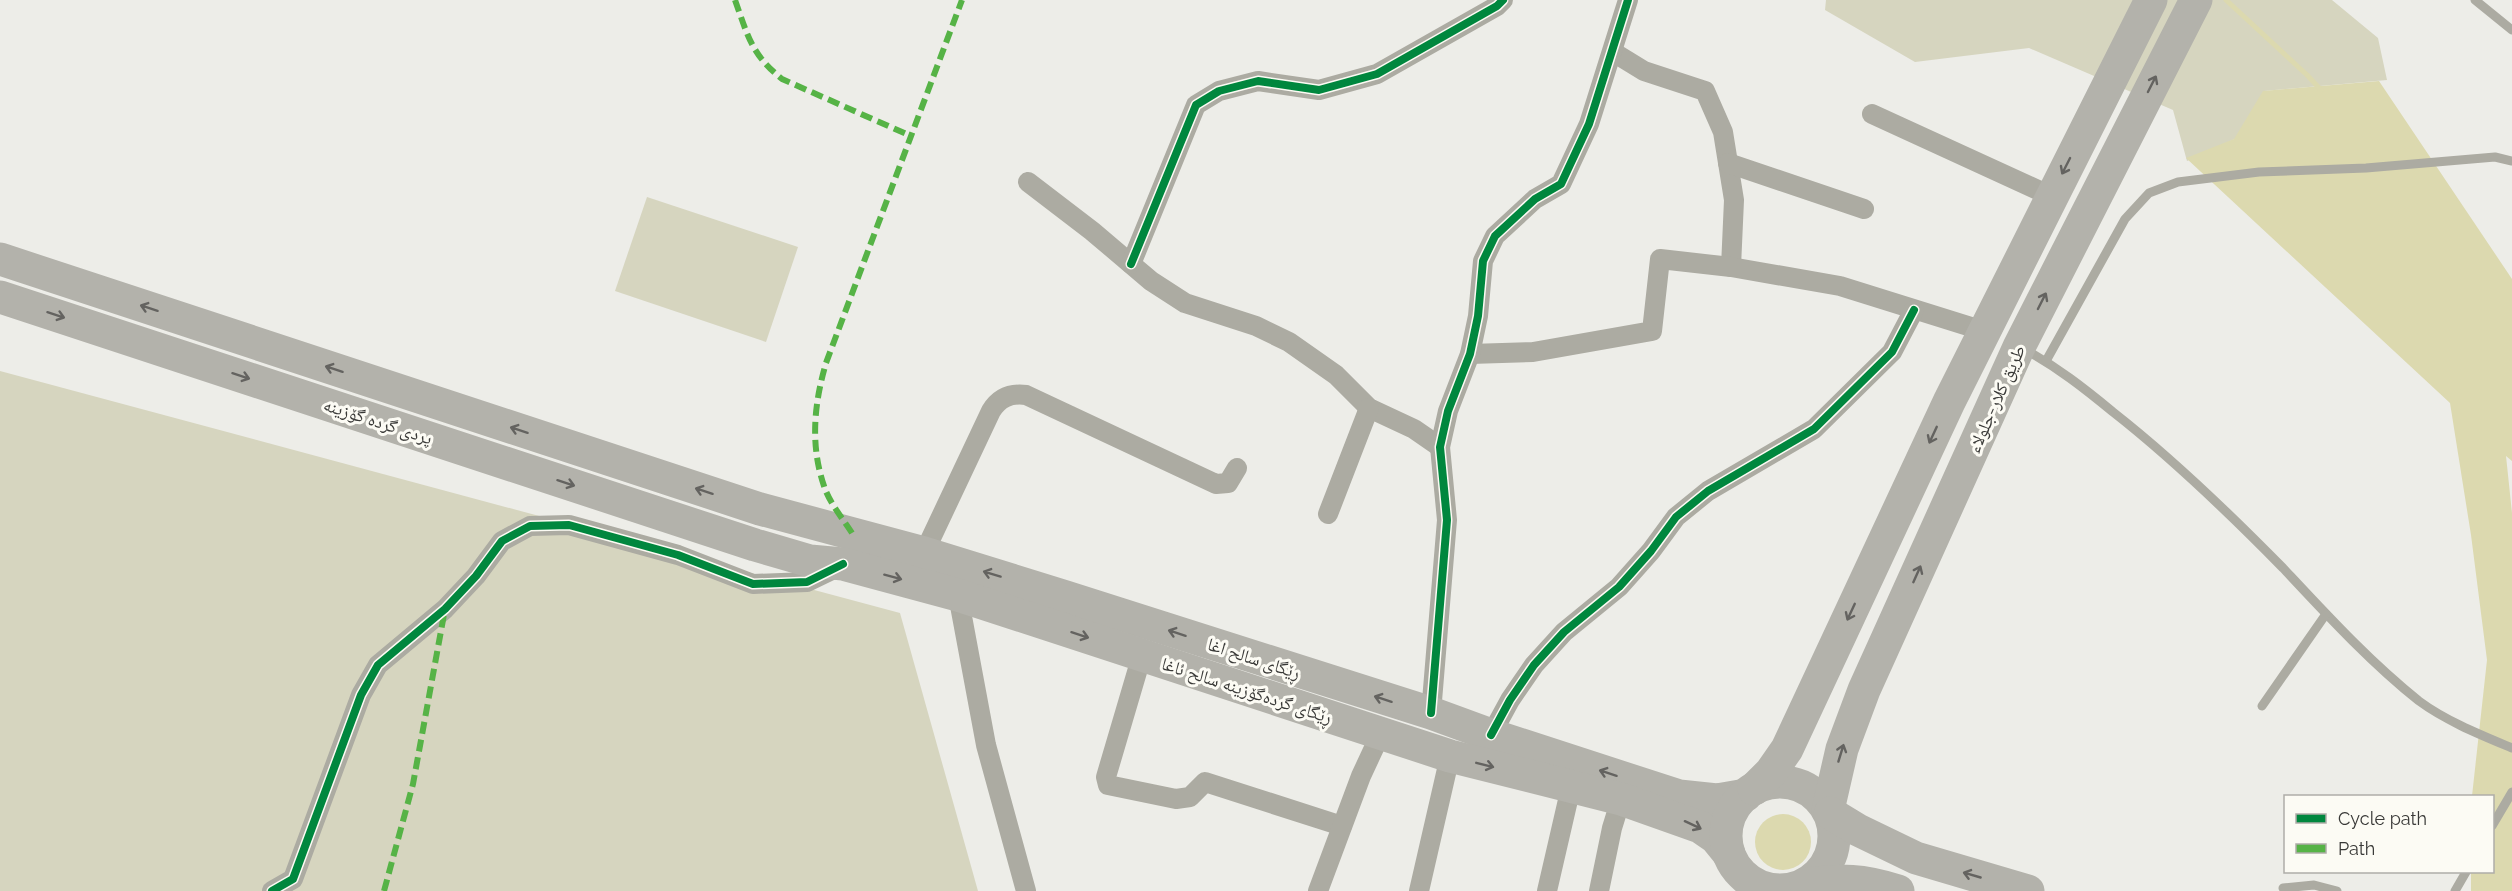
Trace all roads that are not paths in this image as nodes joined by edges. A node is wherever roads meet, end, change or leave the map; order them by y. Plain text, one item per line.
1 (1503, 0) edge
2 (1629, 0) edge
3 (2151, 0) edge
4 (2196, 0) edge
5 (2475, 0) edge
6 (2512, 30) edge
7 (1613, 52) junction
8 (1872, 114) dead end
9 (2512, 161) edge
10 (1728, 163) junction
11 (1028, 182) dead end
12 (2051, 196) junction
13 (1864, 209) dead end
14 (0, 259) edge
15 (1131, 264) junction
16 (1731, 267) junction
17 (0, 297) edge
18 (1914, 310) junction
19 (1984, 331) junction
20 (1470, 354) junction
21 (2033, 354) junction
22 (1949, 402) junction
23 (1369, 408) junction
24 (1990, 413) junction
25 (1440, 447) junction
26 (1237, 468) dead end
27 (1328, 514) dead end
28 (852, 533) junction
29 (755, 545) joint
30 (924, 553) junction
31 (843, 564) junction
32 (958, 595) junction
33 (2326, 614) junction
34 (1142, 655) junction
35 (2262, 706) dead end
36 (1431, 713) junction
37 (1381, 734) junction
38 (1491, 735) junction
39 (2512, 748) edge
40 (1450, 756) junction
41 (1571, 787) junction
42 (1750, 792) junction
43 (2512, 792) edge
44 (1622, 800) junction
45 (1829, 812) junction
46 (2494, 824) edge
47 (1342, 826) junction
48 (1734, 872) edge
49 (2465, 873) edge
50 (1805, 886) edge
51 (2283, 888) dead end
52 (272, 891) edge
53 (1026, 891) edge
54 (1318, 891) edge
55 (1419, 891) edge
56 (1547, 891) edge
57 (1599, 891) edge
58 (1898, 891) edge
59 (2028, 891) edge
60 (2337, 891) edge
61 (2455, 891) edge

1 - 15 street
2 - 7 street
3 -> 12 highway
21 -> 4 highway, طريق كلار-جلولاء
5 - 6 lane
7 - 10 street
7 - 20 street
8 - 12 street
9 - 21 lane
10 - 13 street
10 - 16 street
11 - 15 street
12 - 19 highway
28 -> 14 highway, ڕێگای سالح اغا
15 - 23 street
16 - 18 street
16 - 20 street
17 -> 29 highway, پردی گردە گۆزینە
18 - 19 street
18 - 38 street
19 - 22 highway
20 - 25 street
21 - 24 highway, طريق كلار-جلولاء
21 - 33 lane
22 - 24 highway
22 -> 42 highway
23 - 25 street
23 - 27 street
45 -> 24 highway, طريق كلار-جلولاء
25 - 36 street
26 - 30 street
28 - 30 highway, ڕێگای سالح اغا
28 - 31 highway
29 - 31 highway, ڕێگای گردەگۆزینە سالح ئاغا
36 -> 30 highway, ڕێگای سالح اغا
31 -> 32 highway, ڕێگای گردەگۆزینە سالح ئاغا
31 - 52 street
32 -> 34 highway, ڕێگای گردەگۆزینە سالح ئاغا
32 - 53 street
33 - 35 lane
33 - 39 lane
34 - 37 highway, ڕێگای گردەگۆزینە سالح ئاغا
34 - 47 street
36 - 38 highway, ڕێگای سالح اغا
37 - 40 highway, ڕێگای گردەگۆزینە سالح ئاغا
37 - 47 street
42 -> 38 highway, ڕێگای سالح اغا
40 -> 41 highway, ڕێگای گردەگۆزینە سالح ئاغا
40 - 55 street
41 - 44 highway, ڕێگای گردەگۆزینە سالح ئاغا
41 - 56 street
42 - 45 highway
42 - 48 highway
43 - 46 lane
44 -> 48 highway, ڕێگای گردەگۆزینە سالح ئاغا
44 - 57 street
45 - 50 highway
59 -> 45 highway
47 - 54 street
48 - 50 highway
49 - 61 lane
50 - 58 highway
51 - 60 lane

